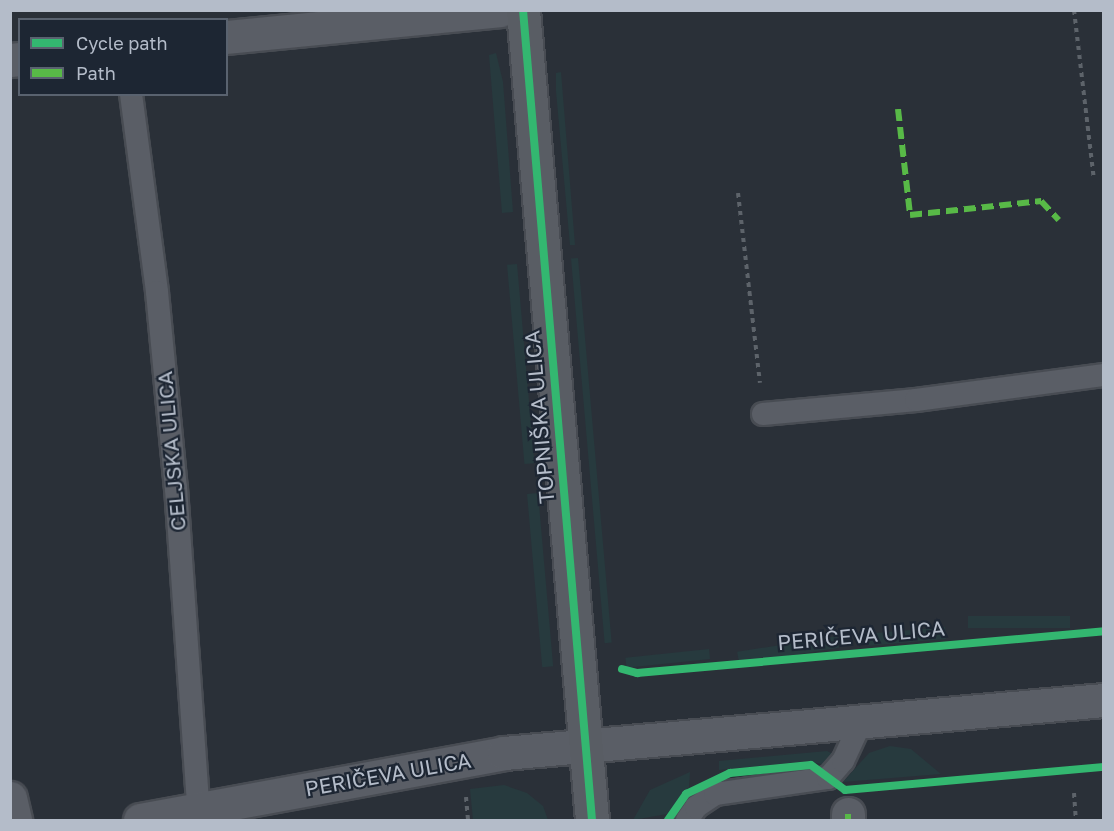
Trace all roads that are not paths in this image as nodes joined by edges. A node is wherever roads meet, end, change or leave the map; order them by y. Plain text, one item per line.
1 (500, 10) edge
2 (523, 10) edge
3 (228, 37) edge
4 (131, 96) edge
5 (1104, 375) edge
6 (763, 414) road end
7 (1104, 700) edge
8 (861, 722) junction
9 (585, 744) junction
10 (10, 798) edge
11 (198, 815) edge
12 (15, 820) edge
13 (140, 820) edge
14 (592, 820) edge
15 (687, 820) edge

1 - 3 street
2 - 9 main road, TOPNIŠKA ULICA
4 - 11 lane, CELJSKA ULICA
5 - 6 lane
7 - 8 street, PERIČEVA ULICA
8 - 9 street, PERIČEVA ULICA
8 - 15 lane
9 - 11 street, PERIČEVA ULICA
9 - 14 main road, TOPNIŠKA ULICA
10 - 12 street
11 - 13 street, PERIČEVA ULICA

